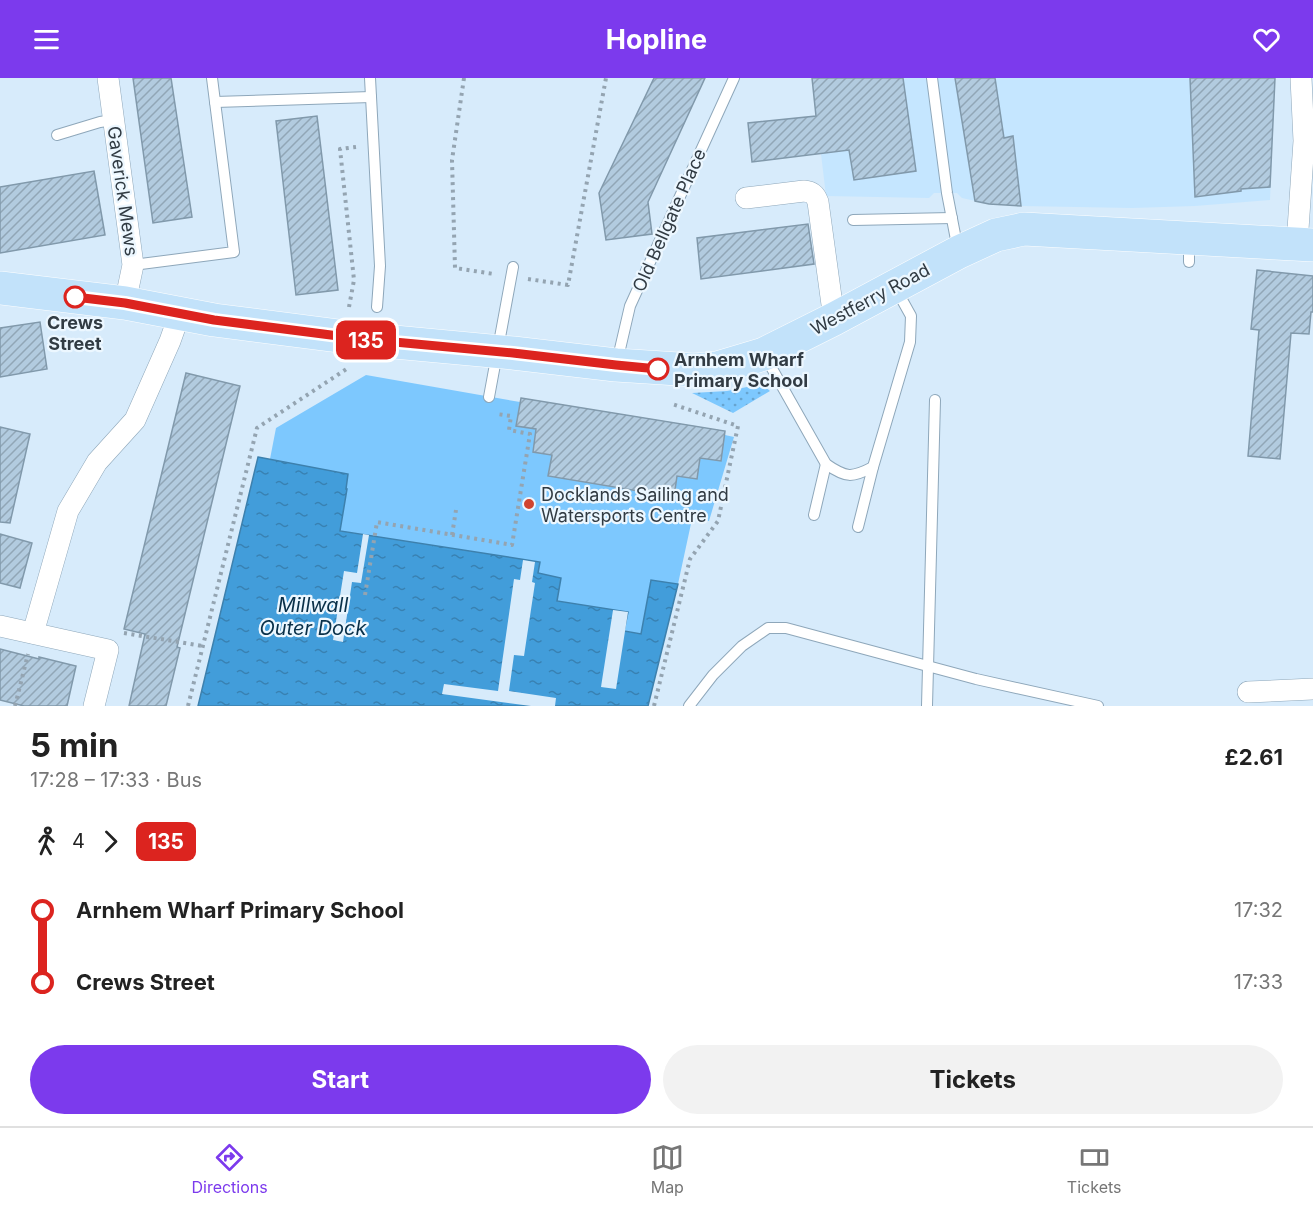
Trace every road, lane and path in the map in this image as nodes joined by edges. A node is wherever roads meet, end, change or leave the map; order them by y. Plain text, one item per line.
1 (108, 78) edge
2 (212, 78) edge
3 (370, 78) edge
4 (464, 78) edge
5 (606, 78) edge
6 (734, 78) edge
7 (932, 78) edge
8 (1301, 78) edge
9 (371, 97) junction
10 (215, 102) junction
11 (113, 120) junction
12 (57, 135) dead end
13 (1308, 141) edge
14 (375, 145) junction
15 (746, 198) dead end
16 (952, 218) junction
17 (853, 220) dead end
18 (1305, 244) edge
19 (959, 252) junction
20 (133, 266) junction
21 (513, 267) dead end
22 (500, 275) dead end
23 (525, 279) dead end
24 (895, 286) junction
25 (0, 288) edge
26 (125, 303) junction
27 (377, 307) dead end
28 (180, 313) junction
29 (834, 319) junction
30 (352, 338) junction
31 (498, 352) junction
32 (764, 354) junction
33 (616, 365) junction
34 (489, 397) dead end
35 (935, 400) dead end
36 (672, 404) dead end
37 (490, 412) dead end
38 (826, 464) junction
39 (873, 467) junction
40 (456, 510) dead end
41 (814, 516) dead end
42 (858, 527) dead end
43 (452, 535) junction
44 (365, 595) dead end
45 (0, 626) edge
46 (33, 633) junction
47 (203, 646) junction
48 (108, 650) junction
49 (928, 666) junction
50 (1313, 689) edge
51 (1248, 692) dead end
52 (15, 706) edge
53 (94, 706) edge
54 (188, 706) edge
55 (654, 706) edge
56 (690, 706) edge
57 (927, 706) edge
58 (1098, 706) edge

1 - 11 street, Gaverick Mews
2 - 10 lane
3 - 9 lane
4 - 22 path
5 - 23 path
6 - 33 lane, Old Bellgate Place
7 - 16 lane
8 - 13 street
9 - 10 lane
9 - 14 lane
10 - 20 lane
11 - 12 lane
11 - 20 street, Gaverick Mews
13 - 18 street
14 - 27 lane
14 - 30 path
15 - 29 street
16 - 17 lane
16 - 19 lane
18 - 19 main road, Westferry Road
19 - 24 main road, Westferry Road
20 - 26 street, Gaverick Mews
21 - 31 lane
24 - 29 main road, Westferry Road
24 - 39 lane
25 - 26 main road, Westferry Road
26 - 28 main road, Westferry Road
28 - 30 main road, Westferry Road
28 - 46 street
29 - 32 main road, Westferry Road
30 - 31 main road, Westferry Road
30 - 47 path
31 - 33 main road, Westferry Road
31 - 34 lane
32 - 33 main road, Westferry Road
32 - 38 lane
35 - 49 lane
36 - 55 path
37 - 43 path
38 - 39 lane
38 - 41 lane
39 - 42 lane
40 - 43 path
43 - 44 path
45 - 46 street
46 - 48 street
46 - 52 path
47 - 48 path
47 - 54 path
48 - 53 street
49 - 56 lane
49 - 57 lane
49 - 58 lane
50 - 51 street

